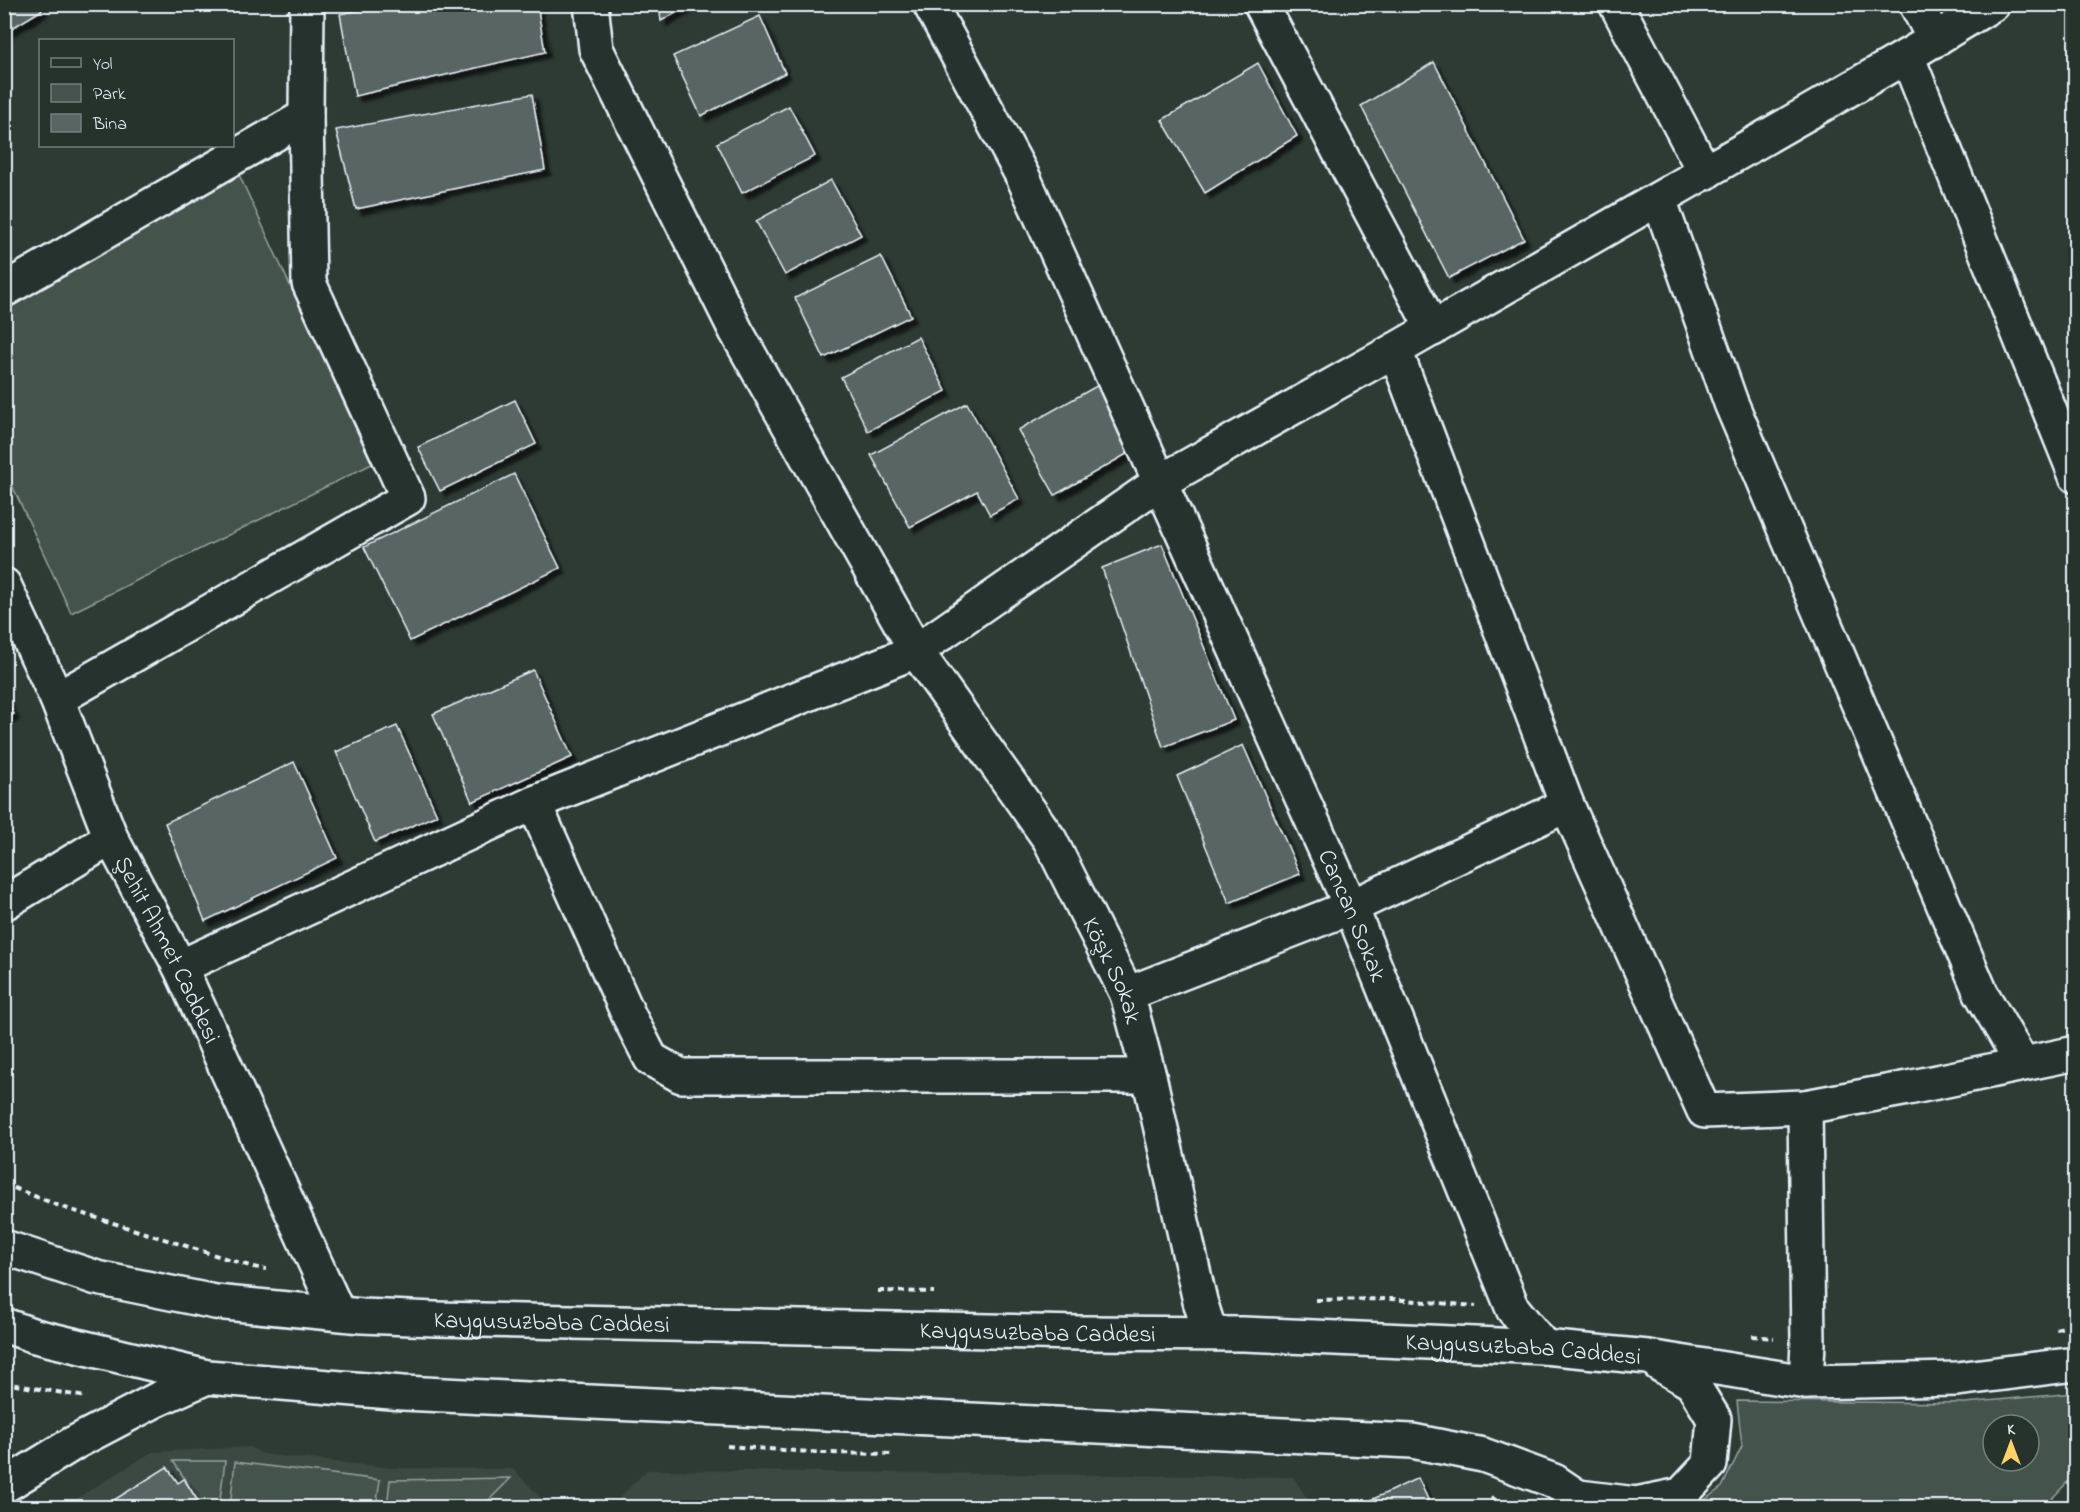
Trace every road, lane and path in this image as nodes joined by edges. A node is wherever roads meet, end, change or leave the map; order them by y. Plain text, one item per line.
1 (307, 4) edge
2 (591, 4) edge
3 (930, 4) edge
4 (1262, 4) edge
5 (1616, 4) edge
6 (1916, 4) edge
7 (1993, 4) edge
8 (1935, 40) junction
9 (1907, 57) junction
10 (306, 116) junction
11 (1705, 173) junction
12 (1659, 199) junction
13 (4, 290) edge
14 (1433, 329) junction
15 (1395, 350) junction
16 (2072, 460) edge
17 (1160, 482) junction
18 (4, 585) edge
19 (916, 651) junction
20 (57, 699) junction
21 (534, 803) junction
22 (1567, 805) junction
23 (111, 838) junction
24 (4, 903) edge
25 (1351, 907) junction
26 (180, 968) junction
27 (1127, 994) junction
28 (2076, 1053) edge
29 (2022, 1063) junction
30 (1149, 1076) junction
31 (1805, 1107) junction
32 (4, 1247) edge
33 (338, 1313) junction
34 (4, 1325) edge
35 (1210, 1333) junction
36 (1544, 1347) junction
37 (1648, 1357) junction
38 (2076, 1364) edge
39 (207, 1377) junction
40 (1806, 1382) junction
41 (4, 1486) edge
42 (2076, 1493) edge
43 (1587, 1502) edge
44 (2062, 1508) edge

1 - 10 street
2 - 19 street, Köşk Sokak
3 - 17 street, Cancan Sokak
4 - 14 street
5 - 11 street
6 - 8 street
7 - 8 street
8 - 9 street
9 - 11 street
9 - 16 street
10 - 13 street
10 - 20 street
11 - 12 street
12 - 14 street
12 - 29 street
14 - 15 street
15 - 17 street
15 - 22 street
17 - 19 street
17 - 25 street, Cancan Sokak
18 - 20 street, Şehit Ahmet Caddesi
19 - 21 street
19 - 27 street, Köşk Sokak
20 - 23 street, Şehit Ahmet Caddesi
21 - 26 street
21 - 30 street
22 - 25 street
22 - 31 street
23 - 24 street
23 - 26 street, Şehit Ahmet Caddesi
25 - 27 street
25 - 36 street, Cancan Sokak
26 - 33 street, Şehit Ahmet Caddesi
27 - 30 street, Köşk Sokak
28 - 29 street
29 - 31 street
30 - 35 street, Köşk Sokak
31 - 40 street
32 - 33 street, Kaygusuzbaba Caddesi
33 - 35 street, Kaygusuzbaba Caddesi
34 - 39 street
35 - 36 street, Kaygusuzbaba Caddesi
36 - 37 street, Kaygusuzbaba Caddesi
37 - 40 street, Kaygusuzbaba Caddesi
37 - 43 street
38 - 40 street, Kaygusuzbaba Caddesi
39 - 41 street
39 - 43 street
42 - 44 path

